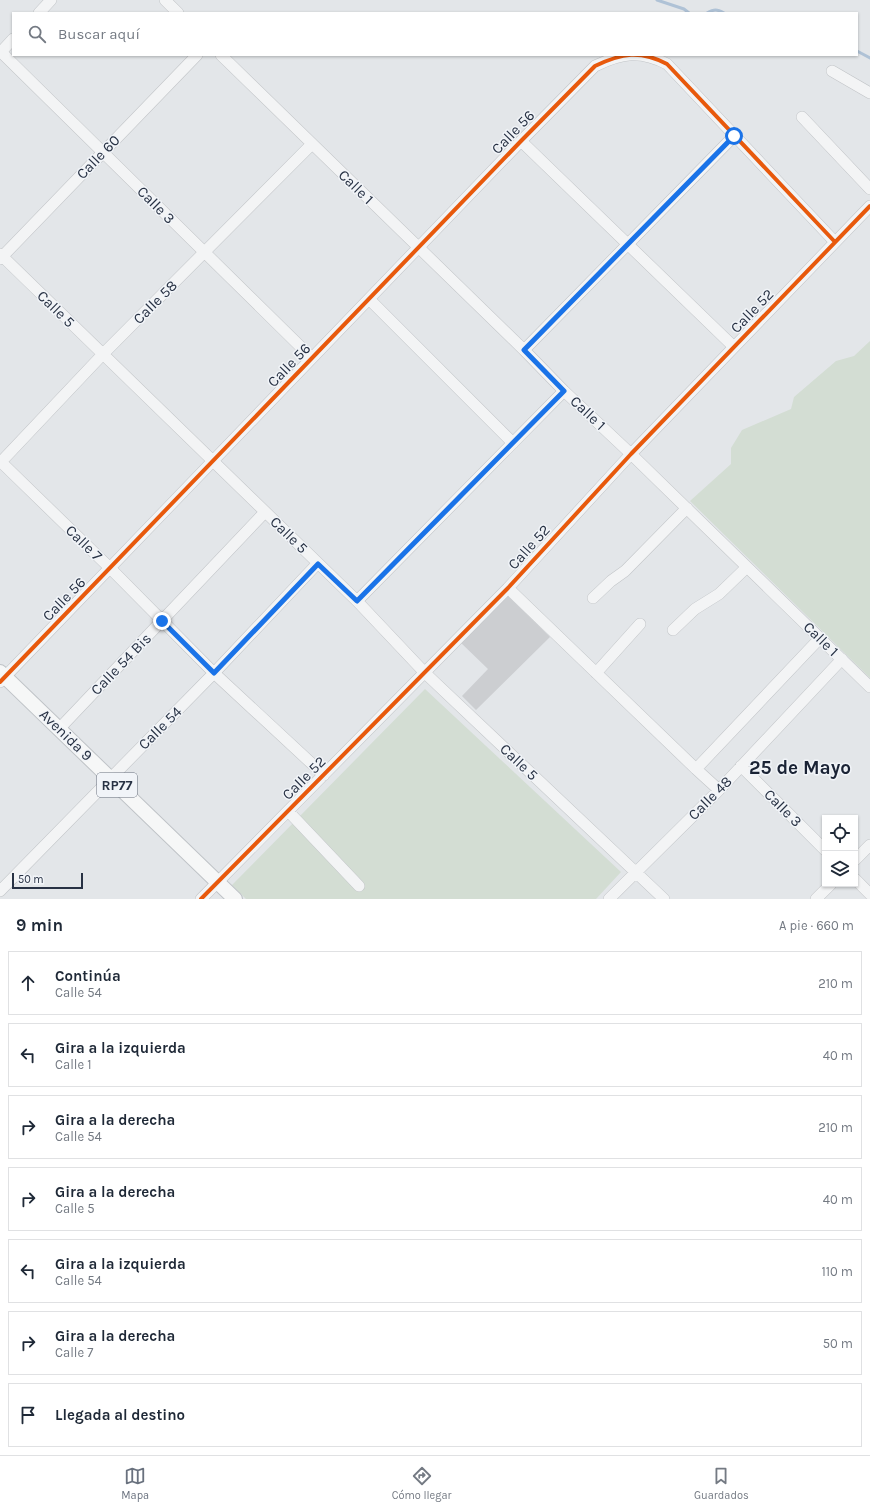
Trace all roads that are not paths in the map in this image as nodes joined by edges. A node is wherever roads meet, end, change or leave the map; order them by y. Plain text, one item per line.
1 (51, 0) edge
2 (165, 0) edge
3 (40, 12) edge
4 (177, 12) edge
5 (12, 40) edge
6 (0, 52) edge
7 (196, 56) edge
8 (222, 56) edge
9 (621, 56) edge
10 (646, 56) edge
11 (832, 71) dead end
12 (870, 93) edge
13 (802, 117) dead end
14 (734, 136) junction
15 (521, 141) junction
16 (312, 144) junction
17 (103, 152) junction
18 (870, 189) edge
19 (870, 206) edge
20 (835, 242) junction
21 (628, 244) junction
22 (419, 247) junction
23 (205, 252) junction
24 (1, 256) edge
25 (369, 299) junction
26 (734, 346) junction
27 (524, 350) junction
28 (103, 354) junction
29 (312, 358) junction
30 (564, 391) junction
31 (513, 443) junction
32 (631, 454) junction
33 (213, 461) junction
34 (0, 462) edge
35 (687, 508) junction
36 (265, 512) junction
37 (318, 564) junction
38 (747, 567) junction
39 (110, 568) junction
40 (508, 588) junction
41 (593, 598) dead end
42 (357, 601) junction
43 (162, 621) junction
44 (640, 624) dead end
45 (673, 630) dead end
46 (820, 638) junction
47 (842, 659) junction
48 (214, 673) junction
49 (425, 673) junction
50 (596, 673) junction
51 (1, 678) edge
52 (870, 687) edge
53 (58, 729) junction
54 (741, 766) junction
55 (696, 769) junction
56 (324, 775) junction
57 (107, 782) junction
58 (719, 790) junction
59 (288, 811) junction
60 (870, 845) edge
61 (822, 847) edge
62 (858, 857) edge
63 (636, 872) junction
64 (858, 882) edge
65 (359, 886) dead end
66 (828, 887) edge
67 (0, 891) edge
68 (212, 892) edge
69 (870, 894) edge
70 (234, 899) edge
71 (610, 899) edge
72 (664, 899) edge
73 (816, 899) edge

1 - 3 street
2 - 4 street
5 - 6 street
6 - 17 street, Calle 3
7 - 17 street, Calle 60
8 - 16 street, Calle 1
9 - 15 street, Calle 56
10 - 14 street, Calle 56
11 - 12 street
13 - 18 street
14 - 20 street
14 - 21 street
15 - 21 street
15 - 22 street, Calle 56
16 - 22 street, Calle 1
16 - 23 street, Calle 58
17 - 23 street, Calle 3
17 - 24 street, Calle 60
19 - 20 street, Calle 52
20 - 26 street, Calle 52
21 - 26 street
21 - 27 street
22 - 25 street, Calle 56
22 - 27 street, Calle 1
23 - 28 street, Calle 58
23 - 29 street, Calle 3
24 - 28 street, Calle 5
25 - 29 street, Calle 56
25 - 31 street
26 - 32 street, Calle 52
27 - 30 street, Calle 1
28 - 33 street, Calle 5
28 - 34 street, Calle 58
29 - 33 street, Calle 56
30 - 31 street
30 - 32 street, Calle 1
31 - 42 street
32 - 35 street, Calle 1
32 - 40 street, Calle 52
33 - 36 street, Calle 5
33 - 39 street, Calle 56
34 - 39 street, Calle 7
35 - 38 street, Calle 1
35 - 41 street
36 - 37 street, Calle 5
36 - 43 street, Calle 54 Bis
37 - 42 street, Calle 5
37 - 48 street, Calle 54
38 - 45 street
38 - 46 street, Calle 1
39 - 43 street, Calle 7
39 - 51 street, Calle 56
40 - 49 street, Calle 52
40 - 50 street
42 - 49 street, Calle 5
43 - 48 street, Calle 7
43 - 53 street, Calle 54 Bis
44 - 50 street
46 - 47 street, Calle 1
46 - 55 street
47 - 52 street, Calle 1
47 - 54 street, Calle 48
48 - 56 street, Calle 7
48 - 57 street, Calle 54
49 - 56 street, Calle 52
49 - 63 street, Calle 5
50 - 55 street
51 - 53 main road, Avenida 9 / RP77
51 - 57 main road, Avenida 9 / RP77
53 - 57 main road, Avenida 9 / RP77
54 - 58 street, Calle 48
54 - 61 street, Calle 3
55 - 58 street
56 - 59 street, Calle 52
57 - 67 street, Calle 54
57 - 68 main road, Avenida 9 / RP77
58 - 63 street, Calle 48
59 - 65 street
59 - 68 street, Calle 52
60 - 62 street
63 - 71 street, Calle 48
63 - 72 street, Calle 5
64 - 69 street
66 - 73 street
68 - 70 main road, Avenida 9 / RP77

